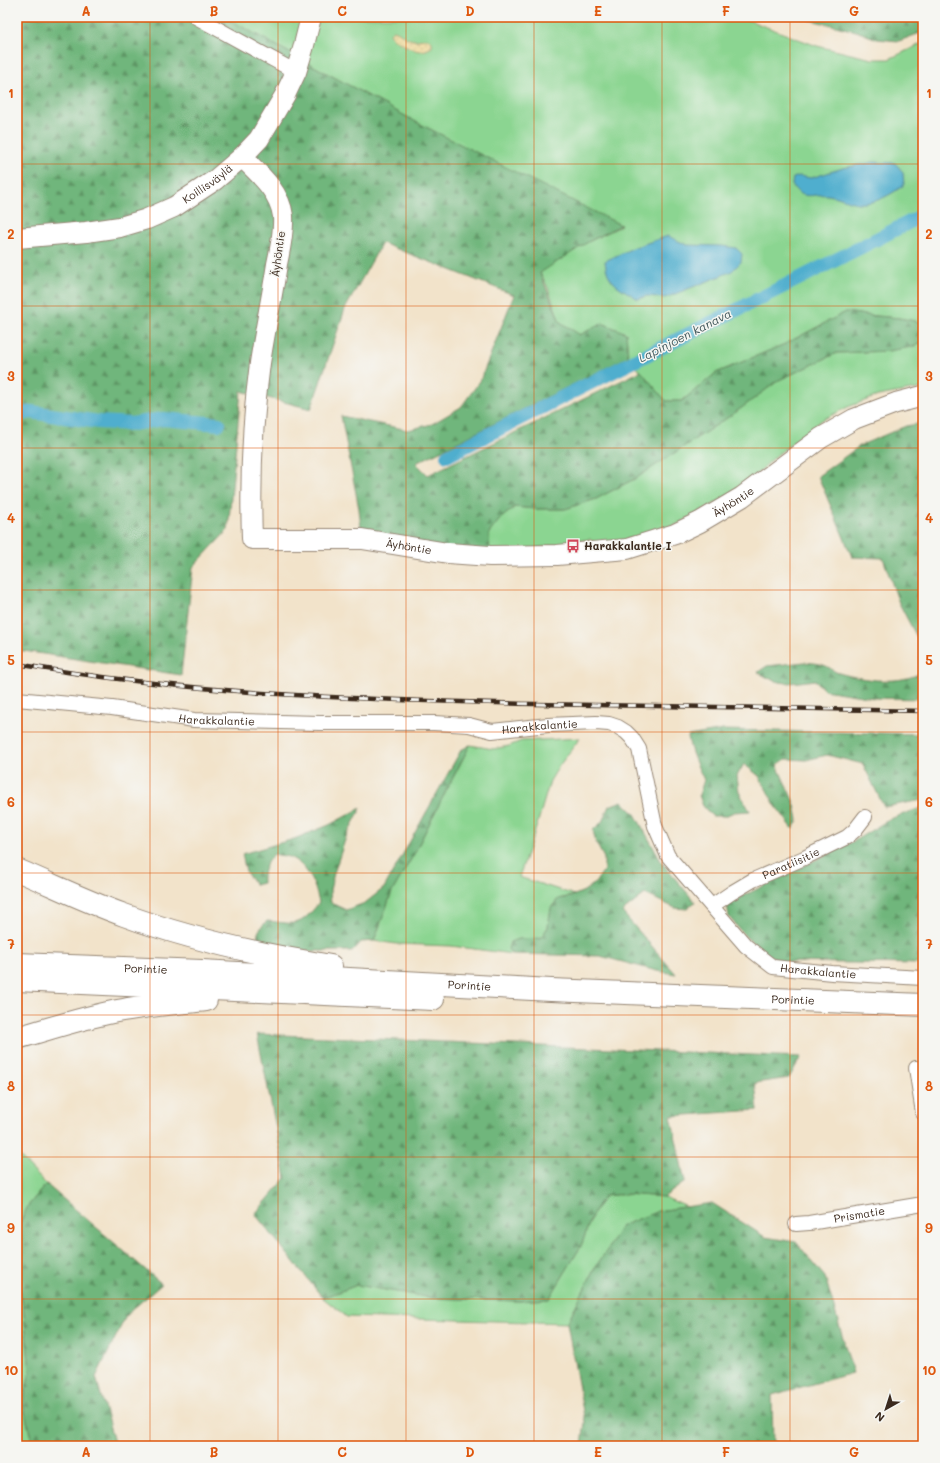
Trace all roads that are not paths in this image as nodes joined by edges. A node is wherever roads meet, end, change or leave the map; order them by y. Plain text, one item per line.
1 (196, 17) edge
2 (311, 17) edge
3 (296, 72) junction
4 (242, 157) junction
5 (17, 238) edge
6 (923, 396) edge
7 (17, 699) edge
8 (865, 817) dead end
9 (17, 870) edge
10 (712, 906) junction
11 (17, 964) edge
12 (923, 978) edge
13 (17, 980) edge
14 (480, 986) junction
15 (347, 996) junction
16 (923, 1006) edge
17 (923, 1020) edge
18 (17, 1038) edge
19 (916, 1068) dead end
20 (923, 1113) edge
21 (923, 1204) edge
22 (796, 1224) dead end

1 - 3 street
2 - 3 main road, Koillisväylä
3 - 4 main road, Koillisväylä
4 - 5 main road, Koillisväylä
4 - 6 main road, Äyhöntie
7 - 10 street, Harakkalantie
8 - 10 street, Paratiisitie
9 - 14 highway
10 - 12 street, Harakkalantie
11 - 14 highway, Porintie
13 - 15 highway, Porintie
14 - 16 highway, Porintie
15 - 17 highway, Porintie
15 - 18 highway
19 - 20 street
21 - 22 street, Prismatie

